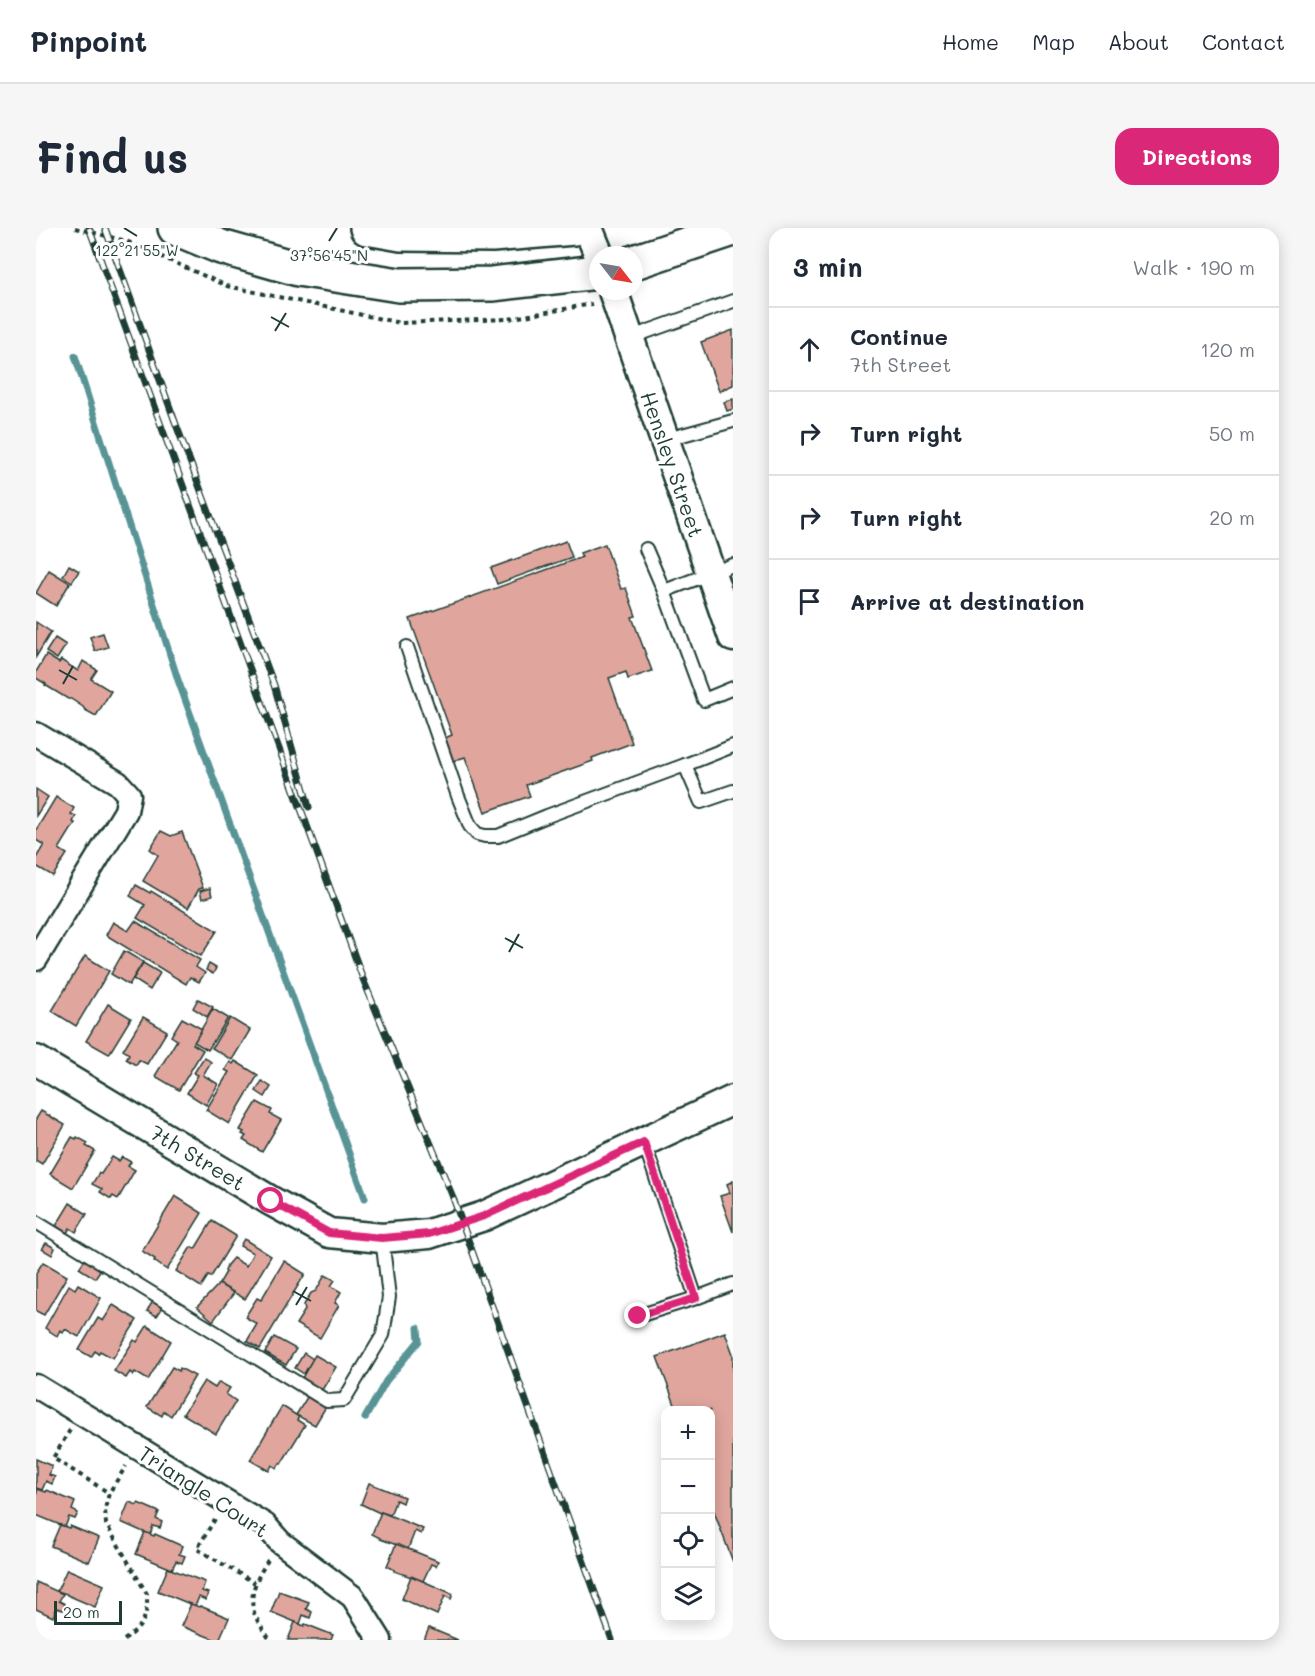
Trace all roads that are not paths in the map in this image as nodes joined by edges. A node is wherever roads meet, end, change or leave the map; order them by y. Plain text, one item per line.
1 (175, 228) edge
2 (367, 228) edge
3 (574, 228) edge
4 (588, 228) edge
5 (733, 229) edge
6 (595, 246) edge
7 (643, 260) edge
8 (589, 273) edge
9 (616, 300) edge
10 (733, 301) edge
11 (629, 338) junction
12 (733, 421) edge
13 (664, 440) junction
14 (646, 549) dead end
15 (722, 569) edge
16 (664, 591) junction
17 (733, 637) edge
18 (407, 647) dead end
19 (733, 688) edge
20 (36, 734) edge
21 (733, 746) edge
22 (686, 765) junction
23 (733, 791) edge
24 (36, 959) edge
25 (36, 1060) edge
26 (733, 1100) edge
27 (644, 1142) junction
28 (36, 1222) edge
29 (382, 1238) junction
30 (733, 1284) edge
31 (696, 1298) junction
32 (638, 1316) dead end
33 (36, 1386) edge
34 (380, 1640) edge

1 - 8 highway
2 - 3 highway
4 - 6 street
5 - 7 highway
9 - 11 street, Hensley Street
10 - 11 lane
11 - 13 street, Hensley Street
12 - 13 lane
13 - 15 street, Hensley Street
14 - 16 lane
15 - 16 lane
15 - 17 street, Hensley Street
16 - 19 lane
18 - 22 lane
20 - 24 street
21 - 22 lane
22 - 23 lane
25 - 29 street, 7th Street
26 - 27 street, 7th Street
27 - 29 street, 7th Street
27 - 31 lane
28 - 29 lane
30 - 31 lane
31 - 32 lane
33 - 34 street, Triangle Court

